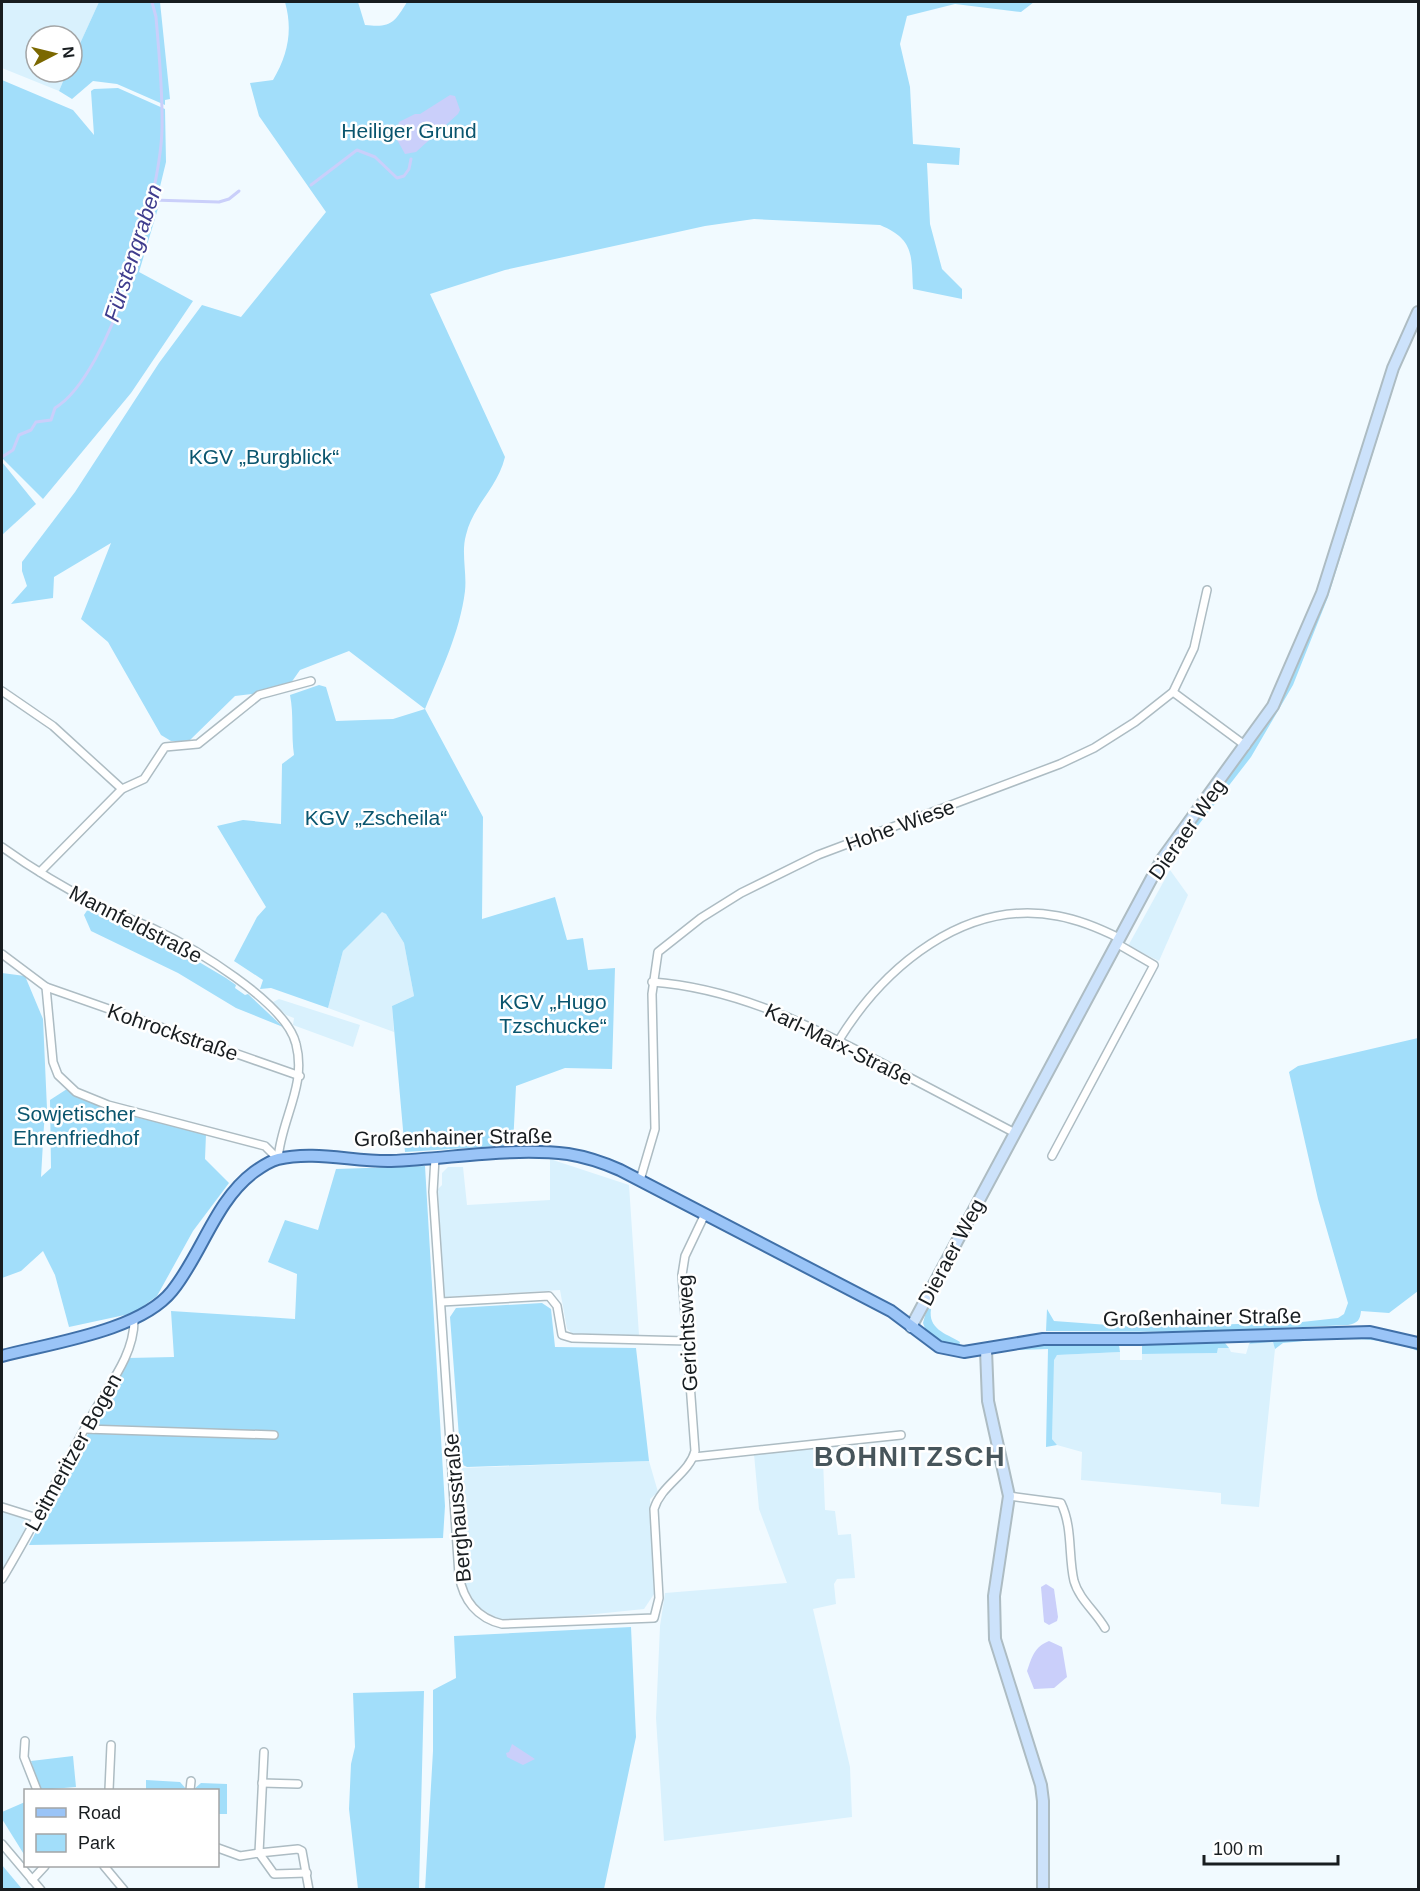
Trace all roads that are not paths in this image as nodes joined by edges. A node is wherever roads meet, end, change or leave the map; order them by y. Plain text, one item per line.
1 (1419, 312) edge
2 (1207, 590) dead end
3 (311, 681) dead end
4 (2, 691) edge
5 (1173, 692) junction
6 (1247, 746) junction
7 (122, 789) junction
8 (2, 847) edge
9 (40, 872) junction
10 (1117, 940) junction
11 (2, 954) edge
12 (652, 982) junction
13 (46, 987) junction
14 (839, 1041) junction
15 (300, 1076) junction
16 (1015, 1133) junction
17 (1052, 1156) dead end
18 (435, 1158) junction
19 (278, 1159) junction
20 (640, 1180) junction
21 (705, 1214) junction
22 (441, 1302) junction
23 (134, 1321) junction
24 (911, 1327) junction
25 (687, 1341) junction
26 (1419, 1344) edge
27 (986, 1350) junction
28 (2, 1356) edge
29 (85, 1428) junction
30 (274, 1435) dead end
31 (901, 1435) dead end
32 (694, 1456) junction
33 (1010, 1496) junction
34 (2, 1508) edge
35 (37, 1518) junction
36 (2, 1579) edge
37 (1105, 1628) dead end
38 (25, 1742) dead end
39 (111, 1745) dead end
40 (264, 1752) dead end
41 (191, 1781) dead end
42 (262, 1783) junction
43 (298, 1784) dead end
44 (36, 1789) edge
45 (109, 1789) edge
46 (190, 1789) edge
47 (2, 1844) edge
48 (219, 1848) edge
49 (259, 1853) junction
50 (44, 1867) edge
51 (105, 1867) edge
52 (307, 1873) junction
53 (32, 1880) junction
54 (41, 1890) edge
55 (124, 1890) edge
56 (309, 1890) edge
57 (1043, 1890) edge

1 - 6 main road, Dieraer Weg
2 - 5 street, Hohe Wiese
3 - 7 street
4 - 7 street
5 - 6 street
5 - 12 street, Hohe Wiese
6 - 10 main road, Dieraer Weg
7 - 9 street
8 - 9 street, Mannfeldstraße
9 - 15 street, Mannfeldstraße
10 - 14 street
10 - 16 main road, Dieraer Weg
10 - 17 street
11 - 13 street, Kohrockstraße
12 - 14 street, Karl-Marx-Straße
12 - 20 street, Hohe Wiese
13 - 15 street, Kohrockstraße
13 - 19 street
14 - 16 street, Karl-Marx-Straße
15 - 19 street, Mannfeldstraße
16 - 24 main road, Dieraer Weg
18 - 19 main road, Großenhainer Straße
18 - 20 main road, Großenhainer Straße
18 - 22 street, Berghausstraße
19 - 23 main road, Großenhainer Straße
20 - 21 main road, Großenhainer Straße
21 - 24 main road, Großenhainer Straße
21 - 25 street, Gerichtsweg
22 - 25 street
22 - 32 street, Berghausstraße
23 - 28 main road, Großenhainer Straße
23 - 29 street, Leitmeritzer Bogen
24 - 27 main road, Großenhainer Straße
25 - 32 street, Gerichtsweg
26 - 27 main road, Großenhainer Straße
27 - 33 main road
29 - 30 street
29 - 35 street, Leitmeritzer Bogen
31 - 32 street
33 - 37 street
33 - 57 main road
34 - 35 street
35 - 36 street, Leitmeritzer Bogen
38 - 44 street
39 - 45 street
40 - 42 street
41 - 46 street
42 - 43 street
42 - 49 street
47 - 53 street
48 - 49 street
49 - 52 street
49 - 52 street
50 - 53 street
51 - 55 street
52 - 56 street
53 - 54 street

